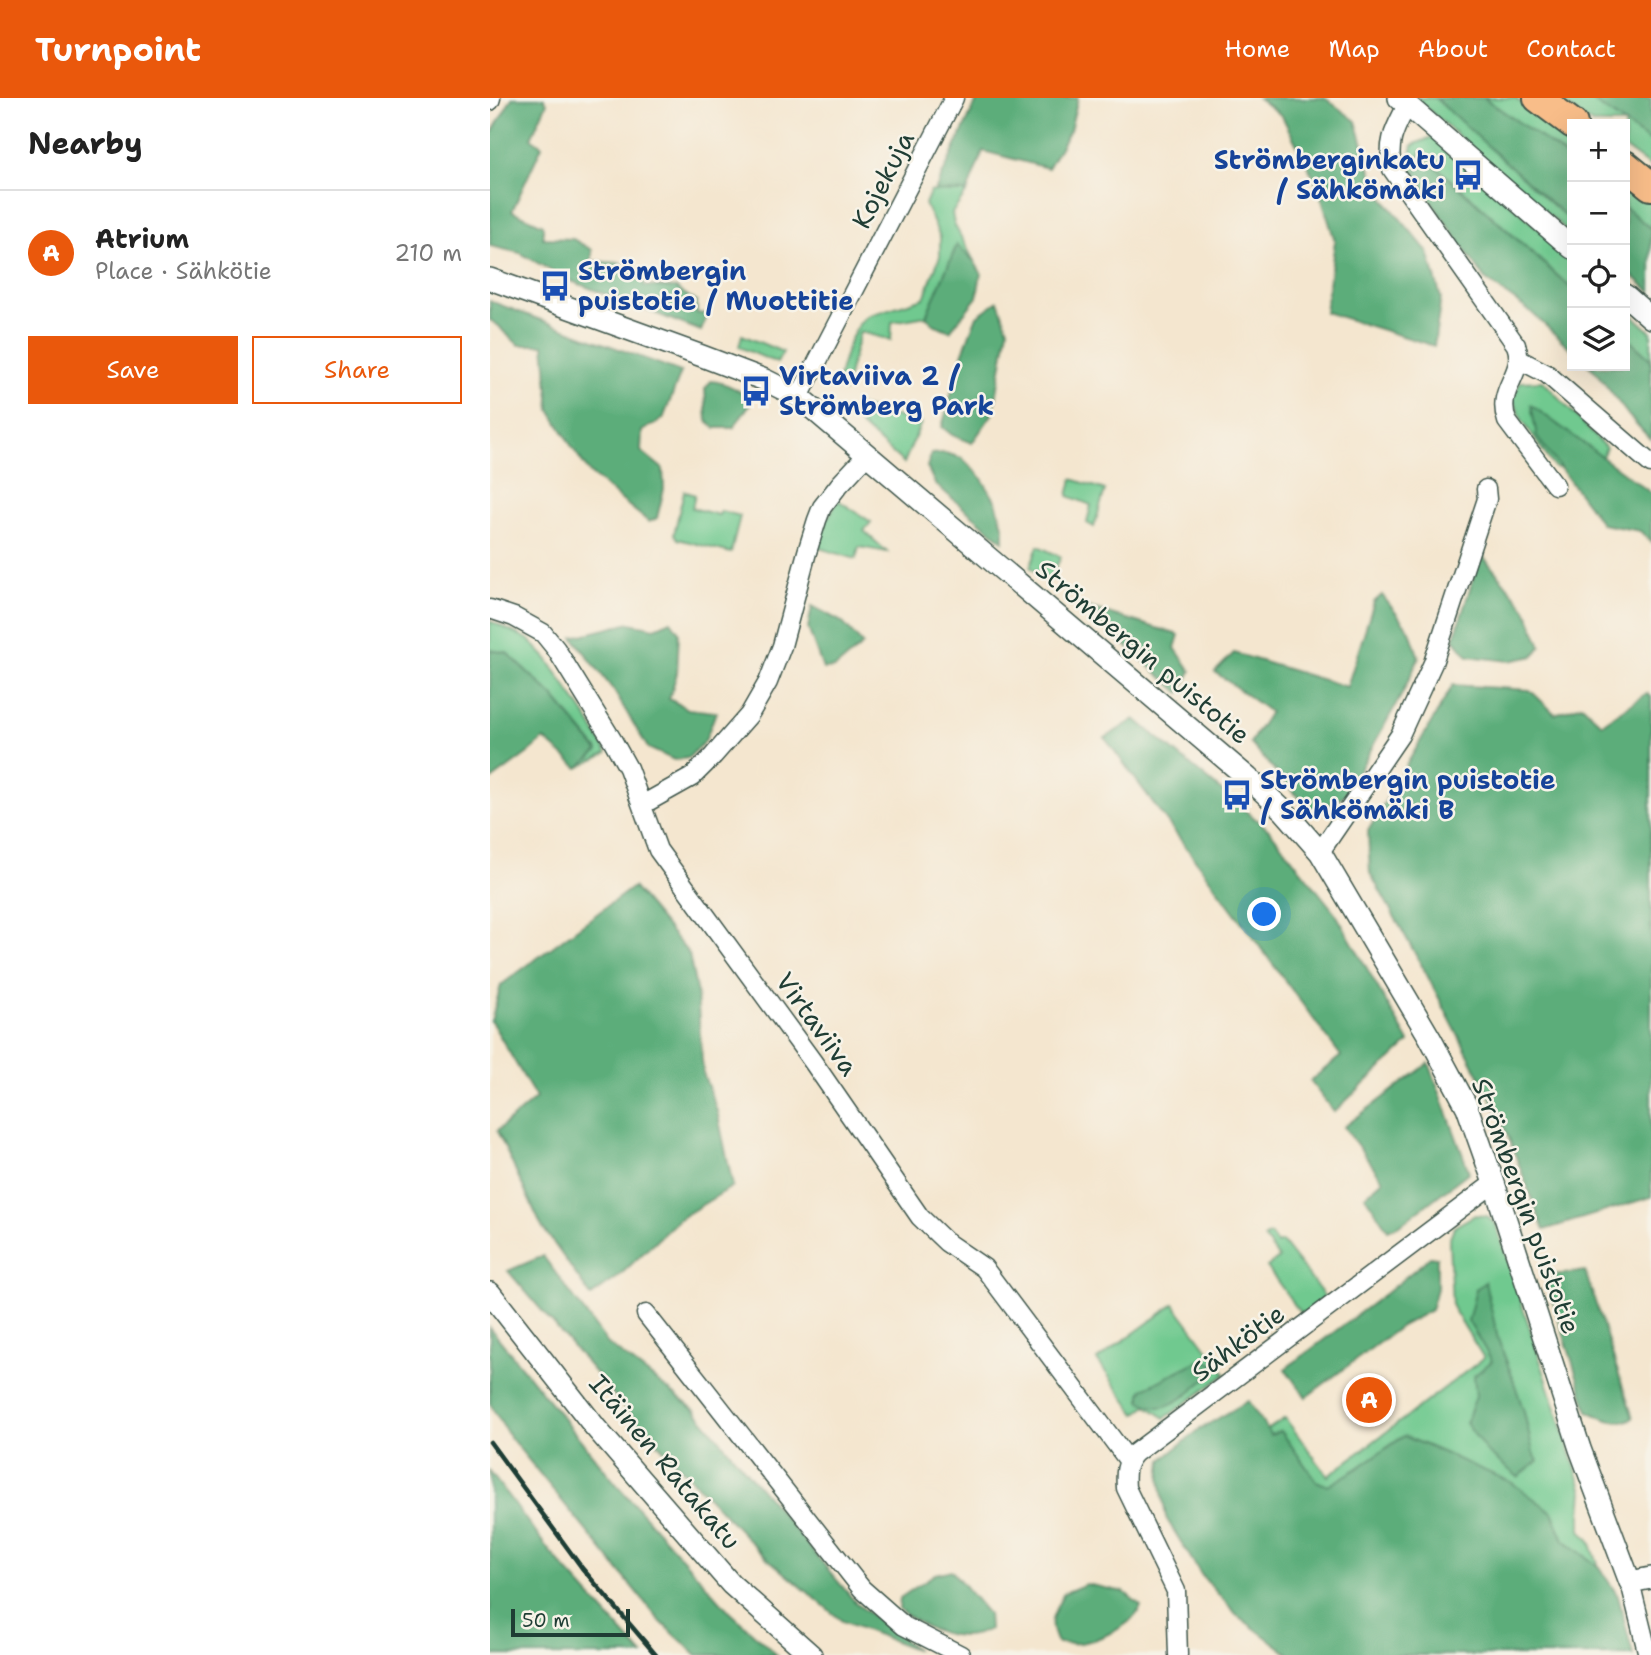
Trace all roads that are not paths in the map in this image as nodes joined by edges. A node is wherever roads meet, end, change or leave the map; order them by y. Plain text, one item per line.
1 (954, 98) edge
2 (1538, 98) edge
3 (1403, 101) edge
4 (1567, 120) edge
5 (1630, 169) edge
6 (1651, 186) edge
7 (1569, 245) edge
8 (490, 279) edge
9 (1630, 299) edge
10 (1651, 318) edge
11 (1520, 360) junction
12 (799, 397) junction
13 (867, 455) junction
14 (1651, 464) edge
15 (1555, 485) dead end
16 (1486, 489) dead end
17 (490, 610) edge
18 (642, 804) junction
19 (1320, 852) junction
20 (1494, 1183) junction
21 (490, 1293) edge
22 (646, 1314) dead end
23 (1128, 1460) junction
24 (1651, 1578) edge
25 (1630, 1582) junction
26 (811, 1655) edge
27 (961, 1655) edge
28 (1178, 1655) edge
29 (1648, 1655) edge

1 - 12 street, Kojekuja
2 - 4 highway
3 - 7 street
3 - 11 street
5 - 6 highway
8 - 12 street, Strömbergin puistotie
9 - 10 street
11 - 14 street
11 - 15 street
12 - 13 street, Strömbergin puistotie
13 - 18 street
13 - 19 street, Strömbergin puistotie
16 - 19 street
17 - 18 street, Virtaviiva
18 - 23 street, Virtaviiva
19 - 20 street, Strömbergin puistotie
20 - 23 street, Sähkötie
20 - 25 street, Strömbergin puistotie
21 - 26 street, Itäinen Ratakatu
22 - 27 street
23 - 28 street
24 - 25 street
25 - 29 street, Strömbergin puistotie

